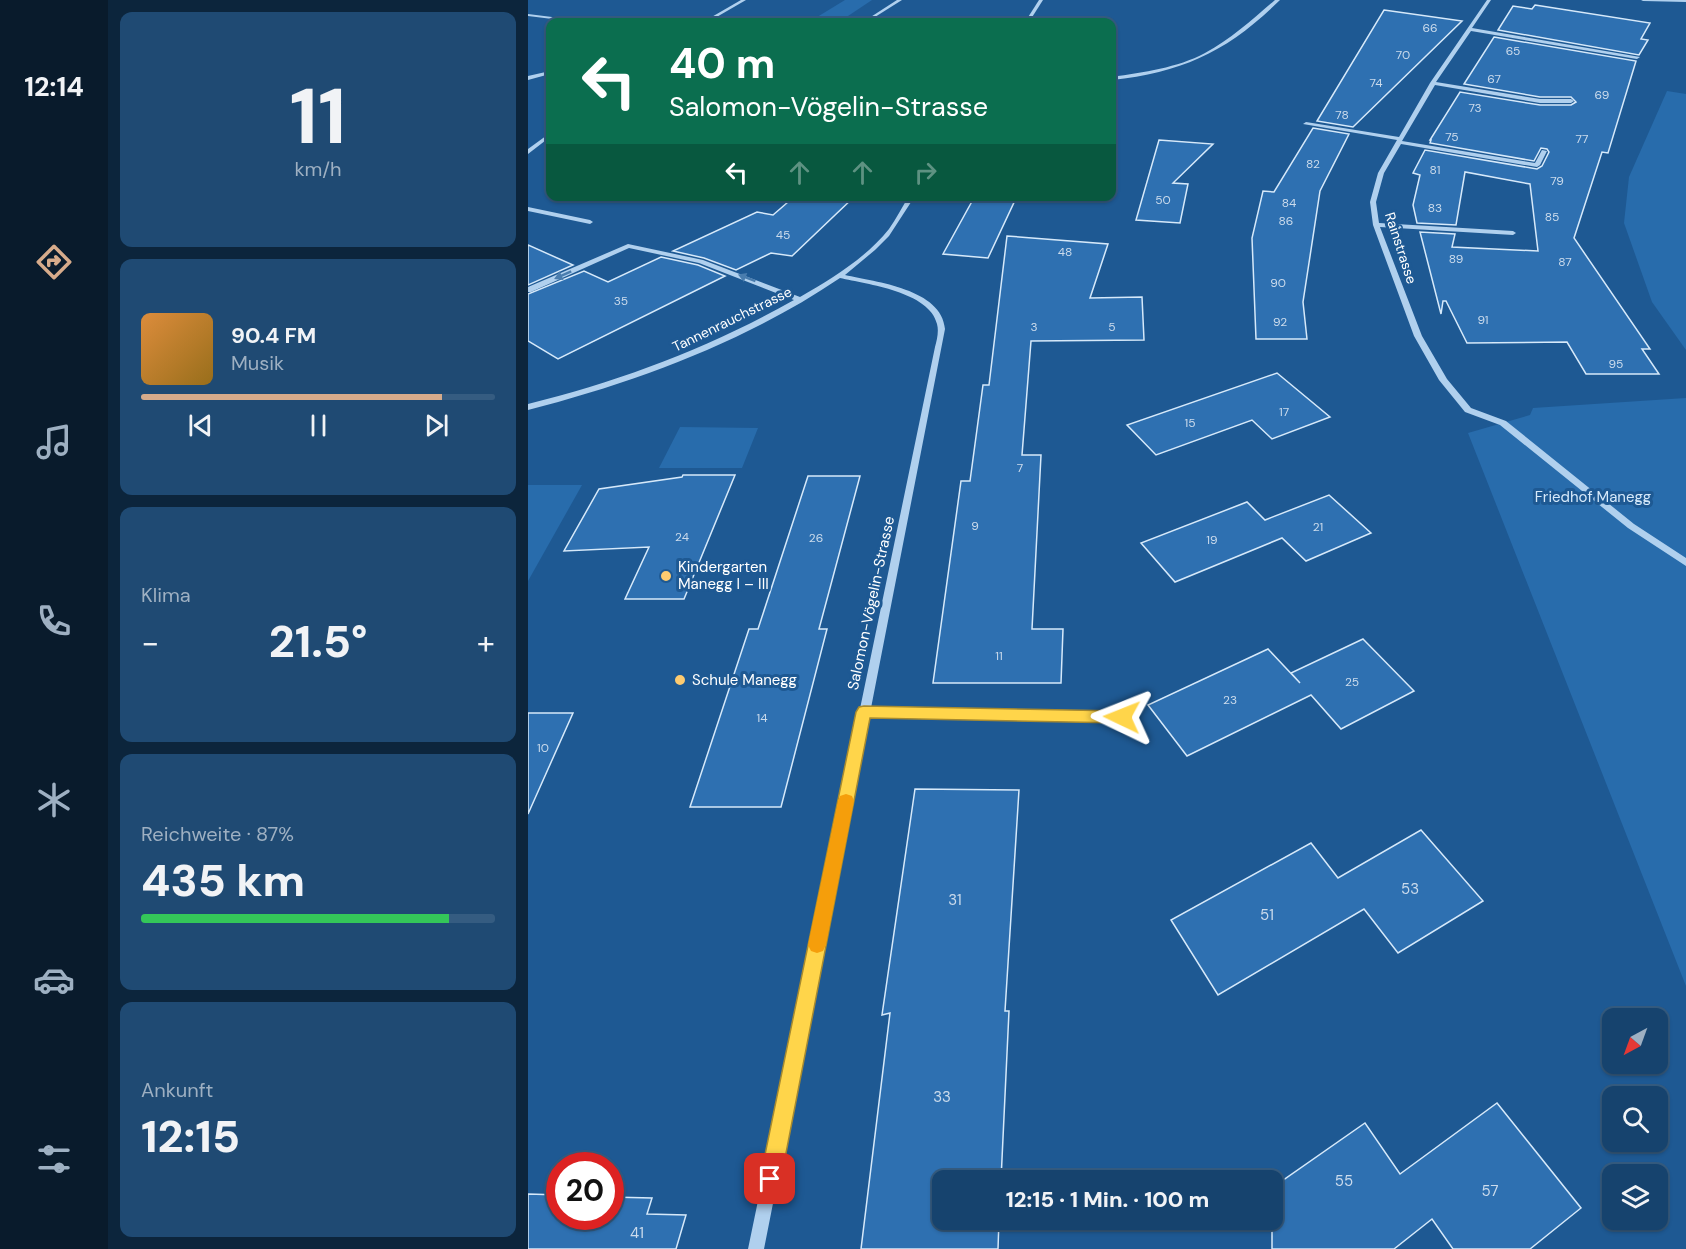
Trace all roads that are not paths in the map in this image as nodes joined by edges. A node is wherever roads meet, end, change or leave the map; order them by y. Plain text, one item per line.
1 (744, 0) edge
2 (900, 0) edge
3 (1041, 0) edge
4 (1278, 0) edge
5 (1489, 0) edge
6 (1643, 0) edge
7 (1686, 1) edge
8 (528, 15) edge
9 (552, 18) edge
10 (712, 18) edge
11 (871, 18) edge
12 (1030, 18) edge
13 (1469, 29) junction
14 (1637, 57) dead end
15 (546, 74) edge
16 (528, 78) edge
17 (1116, 78) edge
18 (1433, 84) junction
19 (1571, 101) dead end
20 (1306, 124) dead end
21 (546, 138) edge
22 (1398, 141) junction
23 (1544, 151) dead end
24 (528, 152) edge
25 (909, 201) edge
26 (528, 209) edge
27 (590, 222) dead end
28 (1376, 225) junction
29 (1513, 233) dead end
30 (841, 276) junction
31 (528, 291) edge
32 (801, 300) junction
33 (528, 407) edge
34 (1686, 563) edge
35 (864, 712) junction
36 (1122, 717) dead end
37 (756, 1249) edge

1 - 10 street
2 - 11 street
3 - 12 street
4 - 17 street
5 - 13 street, Rainstrasse
6 - 7 street
8 - 9 street
13 - 14 street
13 - 18 street, Rainstrasse
15 - 16 street
18 - 19 street
18 - 22 street, Rainstrasse
20 - 22 street
21 - 24 street
22 - 23 street
22 - 28 street, Rainstrasse
25 - 30 street, Tannenrauchstrasse
26 - 27 street
28 - 29 street
28 - 34 street, Rainstrasse
30 - 32 street, Tannenrauchstrasse
30 - 35 street, Salomon-Vögelin-Strasse
32 -> 31 street
32 - 33 street, Tannenrauchstrasse
35 - 36 street
35 - 37 street, Salomon-Vögelin-Strasse

